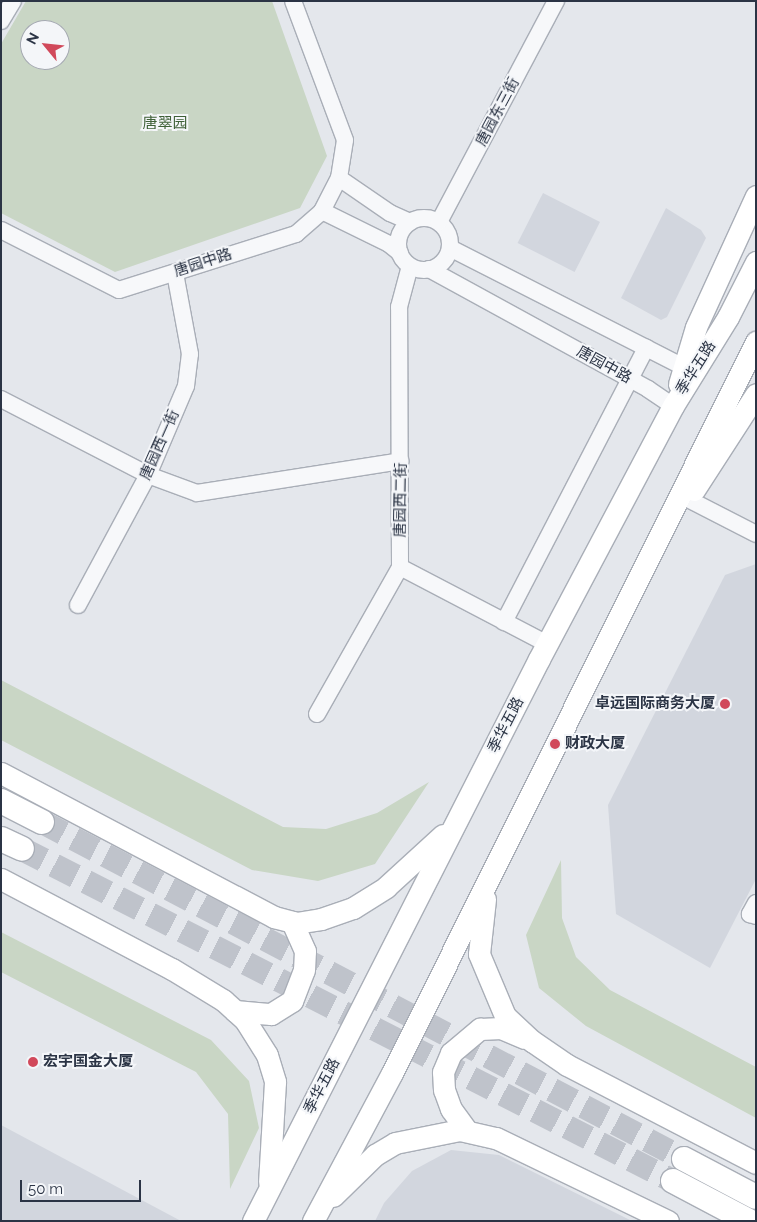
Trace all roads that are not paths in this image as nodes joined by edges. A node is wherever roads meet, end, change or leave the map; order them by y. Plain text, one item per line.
1 (13, 1) edge
2 (293, 1) edge
3 (556, 1) edge
4 (1, 21) edge
5 (339, 178) junction
6 (756, 196) edge
7 (322, 211) junction
8 (410, 222) junction
9 (439, 222) junction
10 (1, 230) edge
11 (450, 248) junction
12 (405, 260) junction
13 (756, 262) edge
14 (429, 269) junction
15 (175, 273) junction
16 (756, 342) edge
17 (646, 348) junction
18 (684, 367) junction
19 (631, 379) junction
20 (756, 394) edge
21 (1, 399) edge
22 (673, 406) junction
23 (401, 461) junction
24 (148, 475) junction
25 (688, 499) junction
26 (756, 534) edge
27 (650, 554) junction
28 (400, 567) junction
29 (78, 605) dead end
30 (504, 622) junction
31 (547, 644) junction
32 (318, 714) dead end
33 (1, 773) edge
34 (1, 801) edge
35 (42, 822) tunnel mouth
36 (456, 822) junction
37 (1, 879) edge
38 (487, 881) junction
39 (294, 923) junction
40 (235, 1011) junction
41 (532, 1041) junction
42 (467, 1131) junction
43 (684, 1159) tunnel mouth
44 (756, 1163) edge
45 (674, 1181) tunnel mouth
46 (267, 1194) junction
47 (756, 1197) edge
48 (315, 1217) edge
49 (254, 1221) edge
50 (668, 1221) edge
51 (749, 1221) edge

1 - 4 street
2 - 5 street
3 - 9 street, 唐园东三街
5 - 7 street
5 - 8 street
6 - 18 main road
7 - 12 street
7 - 15 street, 唐园中路
8 - 9 street
8 - 12 street
9 - 11 street
10 - 15 street, 唐园中路
11 - 14 street
11 - 17 street
12 - 14 street
12 - 23 street, 唐园西二街
13 - 22 main road, 季华五路
14 - 19 street, 唐园中路
15 - 24 street, 唐园西一街
16 - 27 main road
17 - 18 street
17 - 19 street
18 - 22 main road
19 - 22 street, 唐园中路
19 - 30 street
20 - 25 main road
21 - 24 street
22 - 31 main road, 季华五路
23 - 24 street
23 - 28 street, 唐园西二街
24 - 29 street, 唐园西一街
25 - 26 street
25 - 27 main road
27 - 38 main road
28 - 30 street
28 - 32 street, 唐园西二街
30 - 31 street
31 - 36 main road, 季华五路
33 - 39 main road
34 - 35 highway
36 - 39 main road
36 - 46 main road, 季华五路
37 - 40 main road
38 - 41 main road
38 - 48 main road
39 - 40 main road
40 - 46 main road
41 - 42 main road
41 - 44 main road
42 - 48 main road
42 - 50 main road
43 - 47 highway
45 - 51 highway
46 - 49 main road, 季华五路

